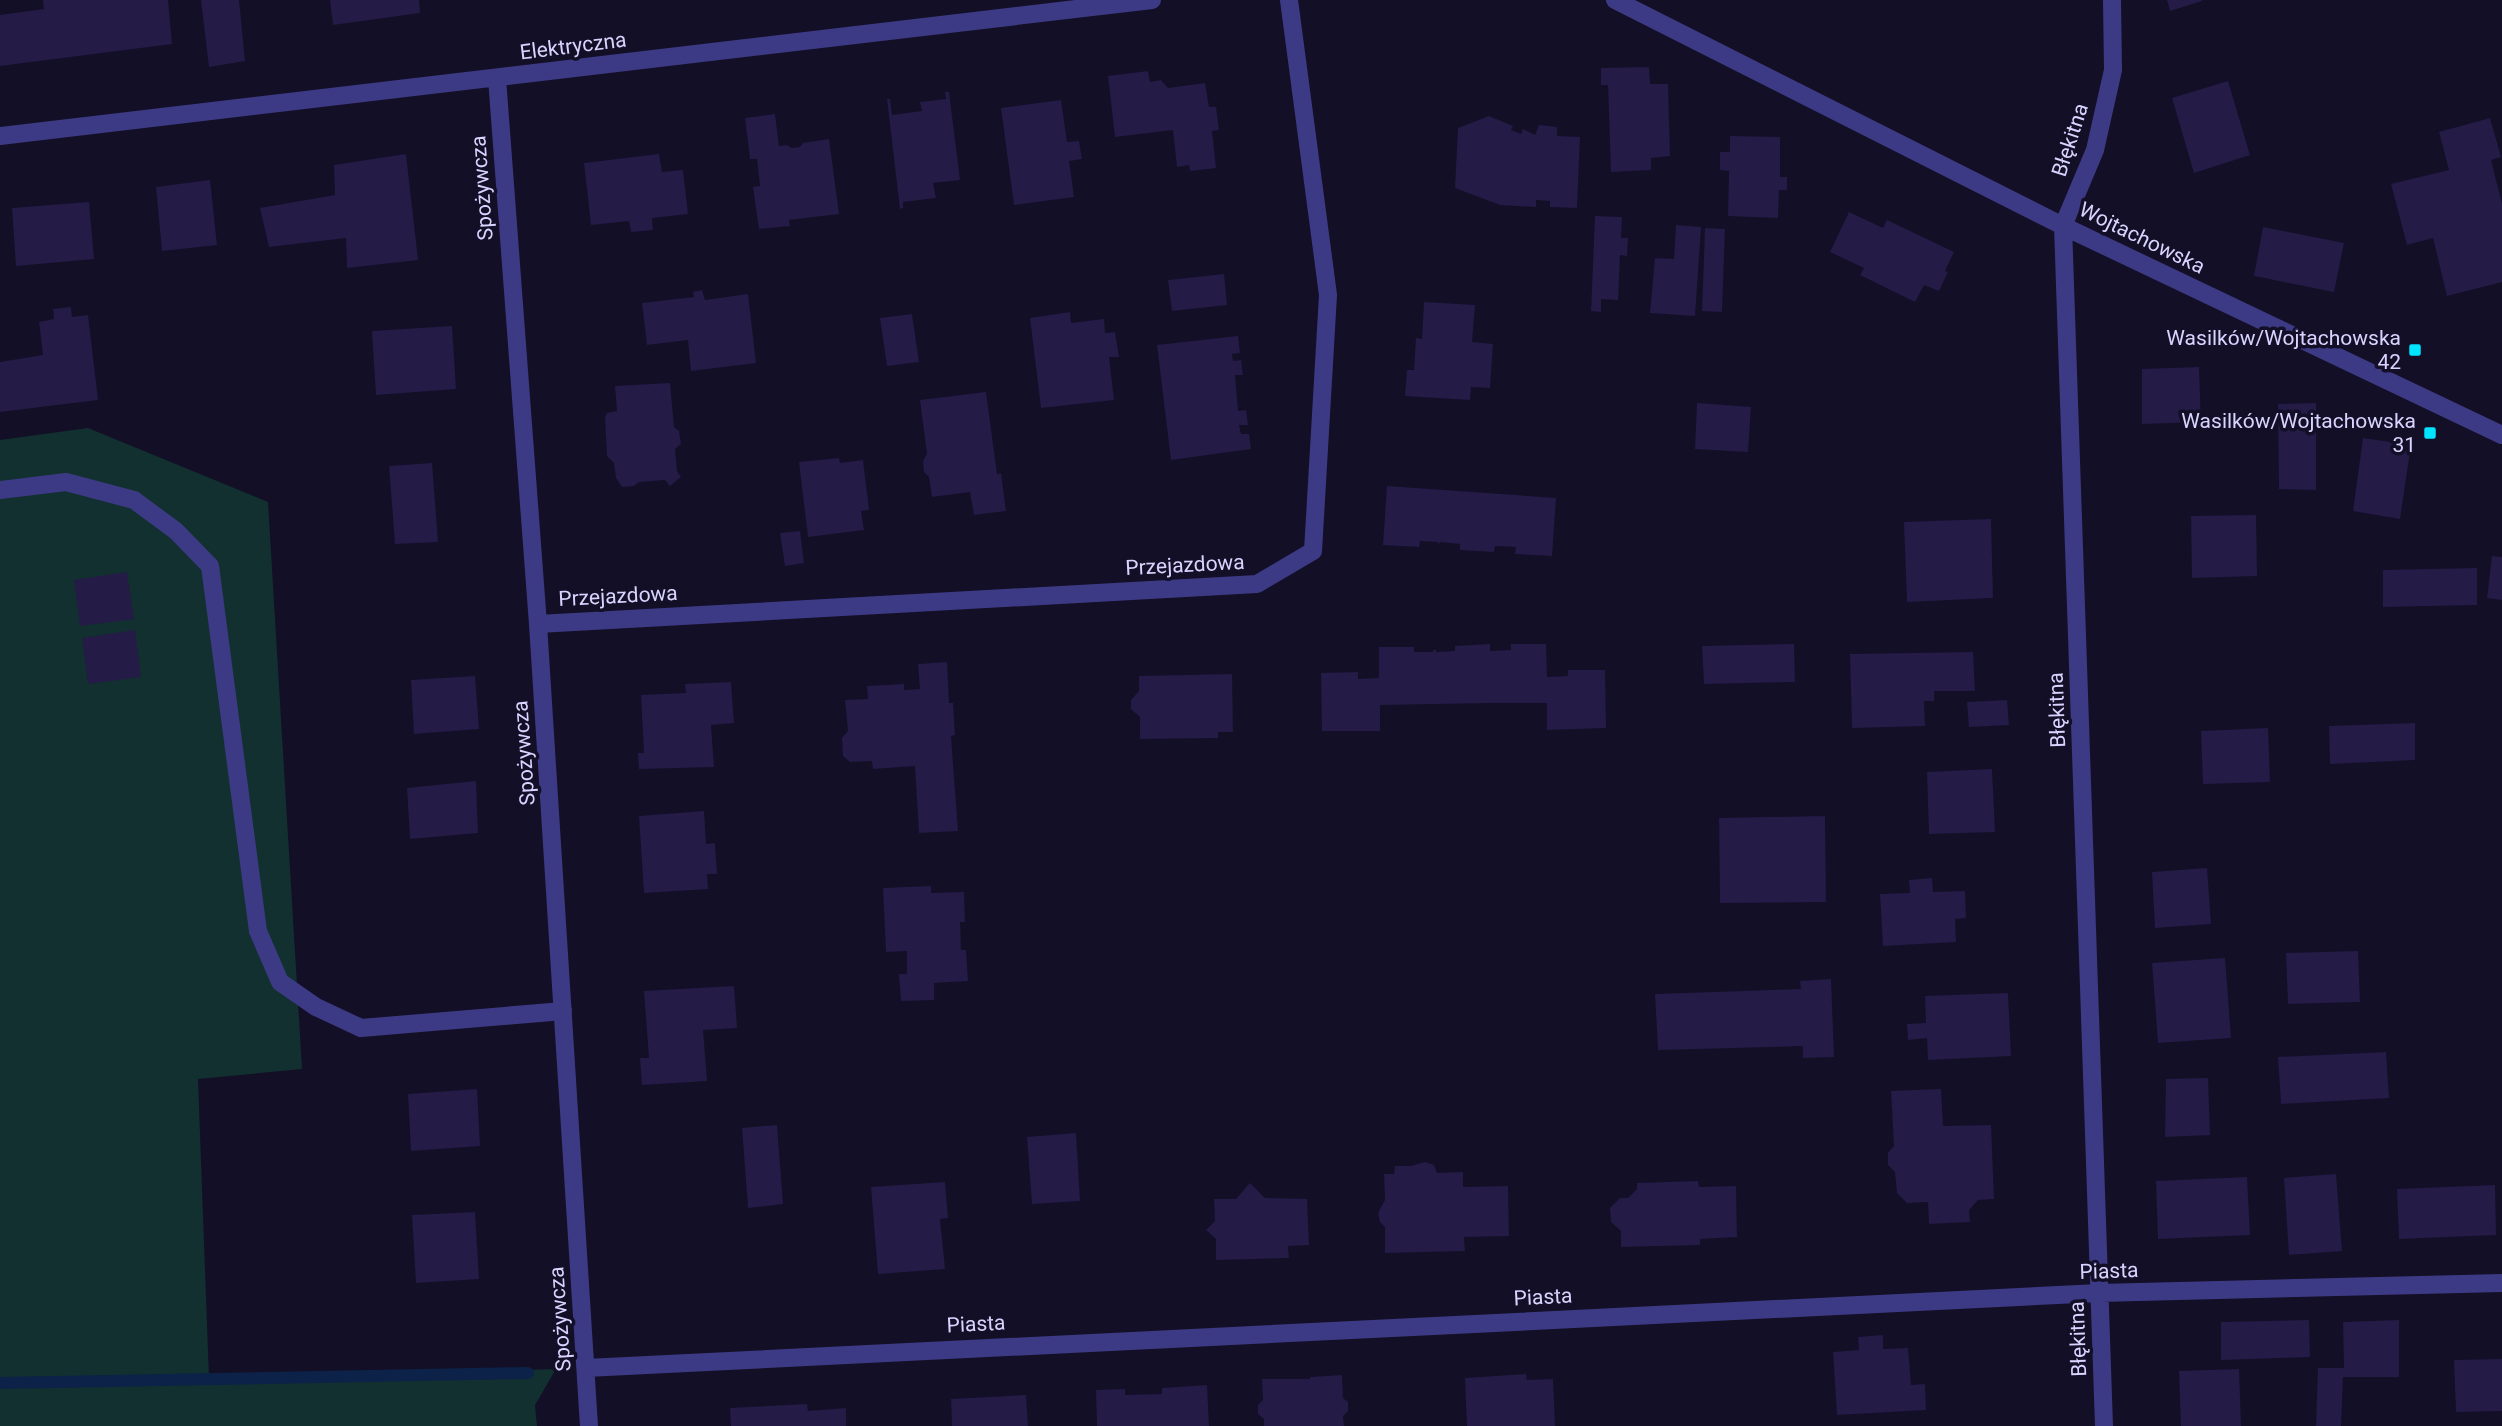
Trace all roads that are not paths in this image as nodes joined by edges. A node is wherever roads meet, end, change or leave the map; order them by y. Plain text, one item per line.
1 (1152, 0) edge
2 (1289, 0) edge
3 (1615, 0) edge
4 (2112, 0) edge
5 (497, 78) junction
6 (0, 136) edge
7 (2063, 226) junction
8 (2502, 435) edge
9 (0, 490) edge
10 (538, 624) junction
11 (563, 1010) junction
12 (2502, 1283) edge
13 (2099, 1293) junction
14 (586, 1368) junction
15 (589, 1426) edge
16 (2104, 1426) edge

1 - 5 street, Elektryczna
2 - 10 street, Przejazdowa
3 - 7 street, Wojtachowska
4 - 7 street, Błękitna
5 - 6 street, Elektryczna
5 - 10 street, Spożywcza
7 - 8 street, Wojtachowska
7 - 13 street, Błękitna
9 - 11 street
10 - 11 street, Spożywcza
11 - 14 street, Spożywcza
12 - 13 street, Piasta
13 - 14 street, Piasta
13 - 16 street, Błękitna
14 - 15 street, Spożywcza

